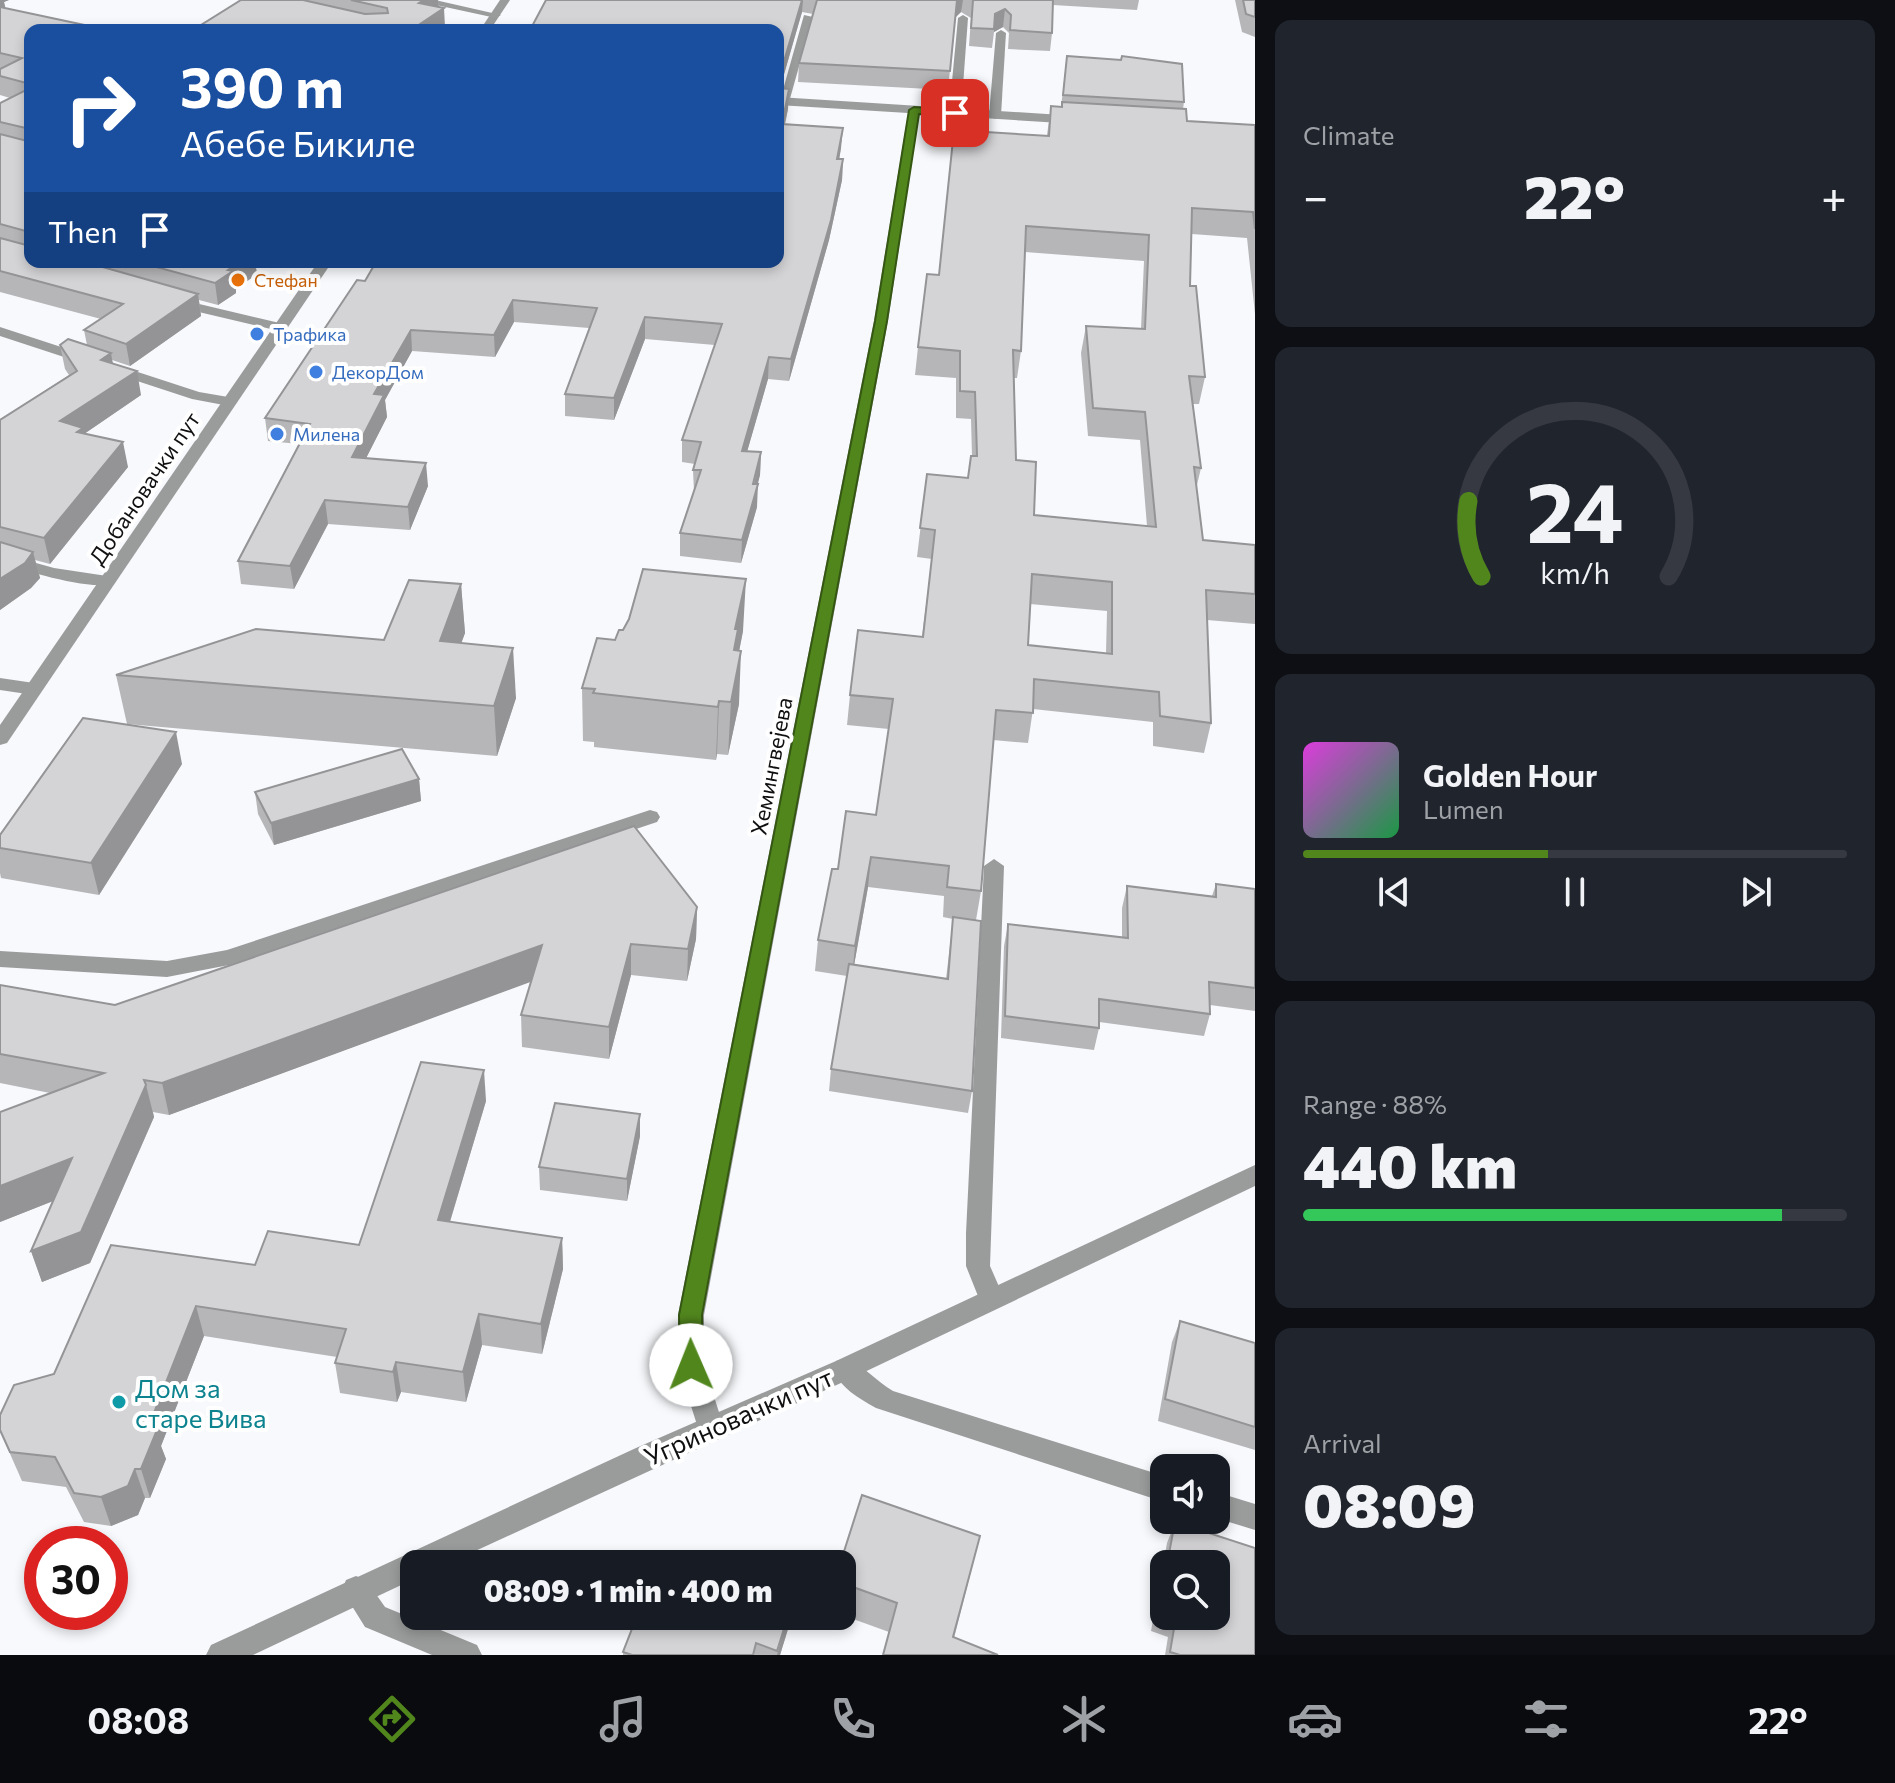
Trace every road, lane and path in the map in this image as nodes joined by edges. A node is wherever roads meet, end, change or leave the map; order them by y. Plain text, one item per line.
1 (418, 0) edge
2 (505, 0) edge
3 (496, 15) junction
4 (808, 17) edge
5 (963, 18) dead end
6 (489, 24) edge
7 (1001, 33) edge
8 (784, 89) edge
9 (784, 101) edge
10 (914, 110) junction
11 (955, 113) junction
12 (995, 115) junction
13 (1084, 120) edge
14 (321, 268) edge
15 (164, 300) edge
16 (279, 327) junction
17 (0, 331) edge
18 (229, 401) junction
19 (0, 558) edge
20 (107, 581) junction
21 (0, 684) edge
22 (34, 689) junction
23 (0, 739) edge
24 (650, 817) dead end
25 (994, 866) dead end
26 (0, 959) edge
27 (1255, 1175) edge
28 (991, 1298) junction
29 (845, 1369) junction
30 (711, 1428) junction
31 (1150, 1485) edge
32 (1230, 1509) edge
33 (1255, 1517) edge
34 (356, 1590) junction
35 (221, 1655) edge
36 (467, 1655) edge

1 - 3 street
2 - 3 street
3 - 6 street
4 - 8 street
5 - 11 street
7 - 12 street
9 - 10 street
10 - 11 street
10 - 30 street, Хемингвејева
11 - 12 street
12 - 13 street
14 - 16 street, Добановачки пут
15 - 16 street
16 - 18 street, Добановачки пут
17 - 18 street
18 - 20 street, Добановачки пут
19 - 20 street
20 - 22 street, Добановачки пут
21 - 22 street
22 - 23 street, Добановачки пут
24 - 26 street
25 - 28 street
27 - 28 street, Угриновачки пут
28 - 29 street, Угриновачки пут
29 - 30 street, Угриновачки пут
29 - 31 street
30 - 34 street, Угриновачки пут
32 - 33 street
34 - 35 street, Угриновачки пут
34 - 36 street

